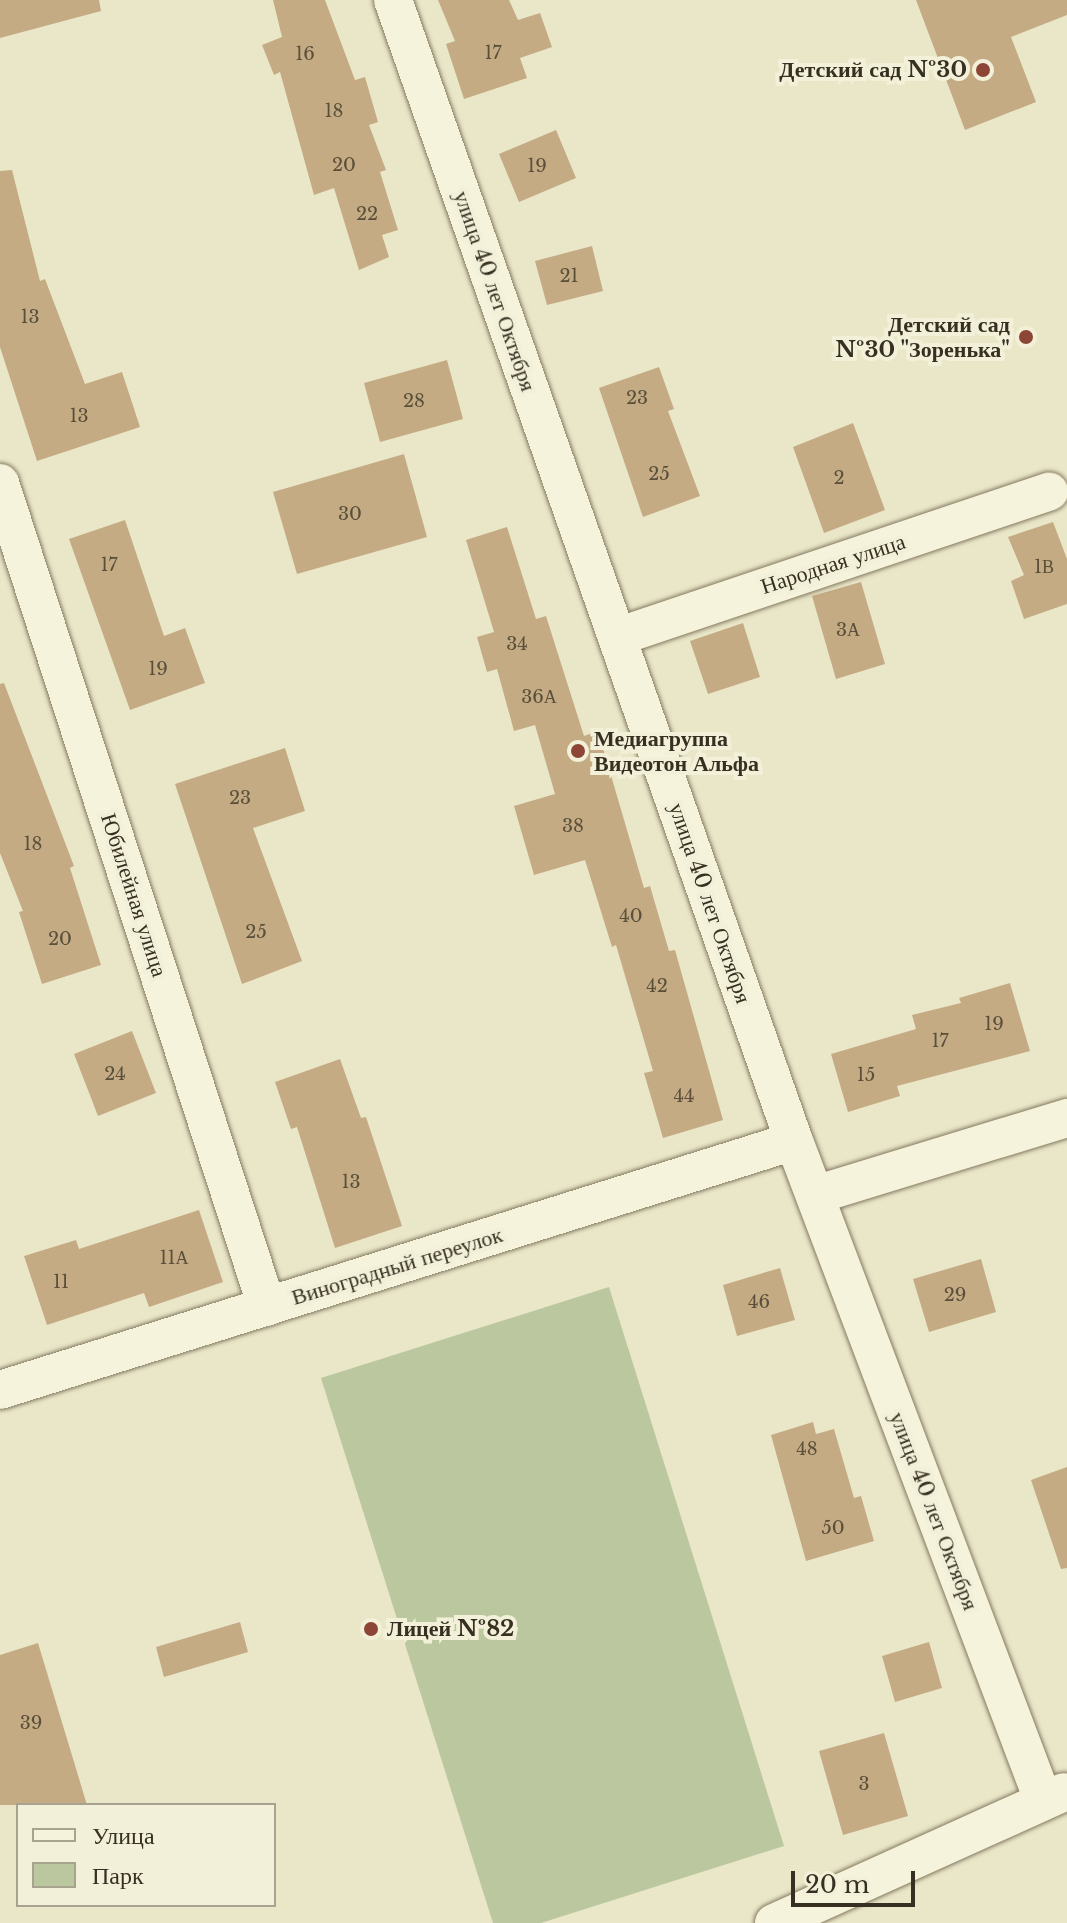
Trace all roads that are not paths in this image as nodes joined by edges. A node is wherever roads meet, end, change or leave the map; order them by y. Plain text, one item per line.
1 (393, 0) edge
2 (0, 483) edge
3 (1049, 492) dead end
4 (617, 637) junction
5 (1067, 1118) edge
6 (794, 1141) junction
7 (815, 1195) junction
8 (267, 1307) junction
9 (0, 1390) edge
10 (1055, 1795) edge
11 (774, 1923) edge

1 - 4 street, улица 40 лет Октября
2 - 8 street, Юбилейная улица
3 - 4 street, Народная улица
4 - 6 street, улица 40 лет Октября
5 - 7 street
6 - 7 street, улица 40 лет Октября
6 - 8 street, Виноградный переулок
7 - 10 street, улица 40 лет Октября
8 - 9 street, Виноградный переулок
10 - 11 street

